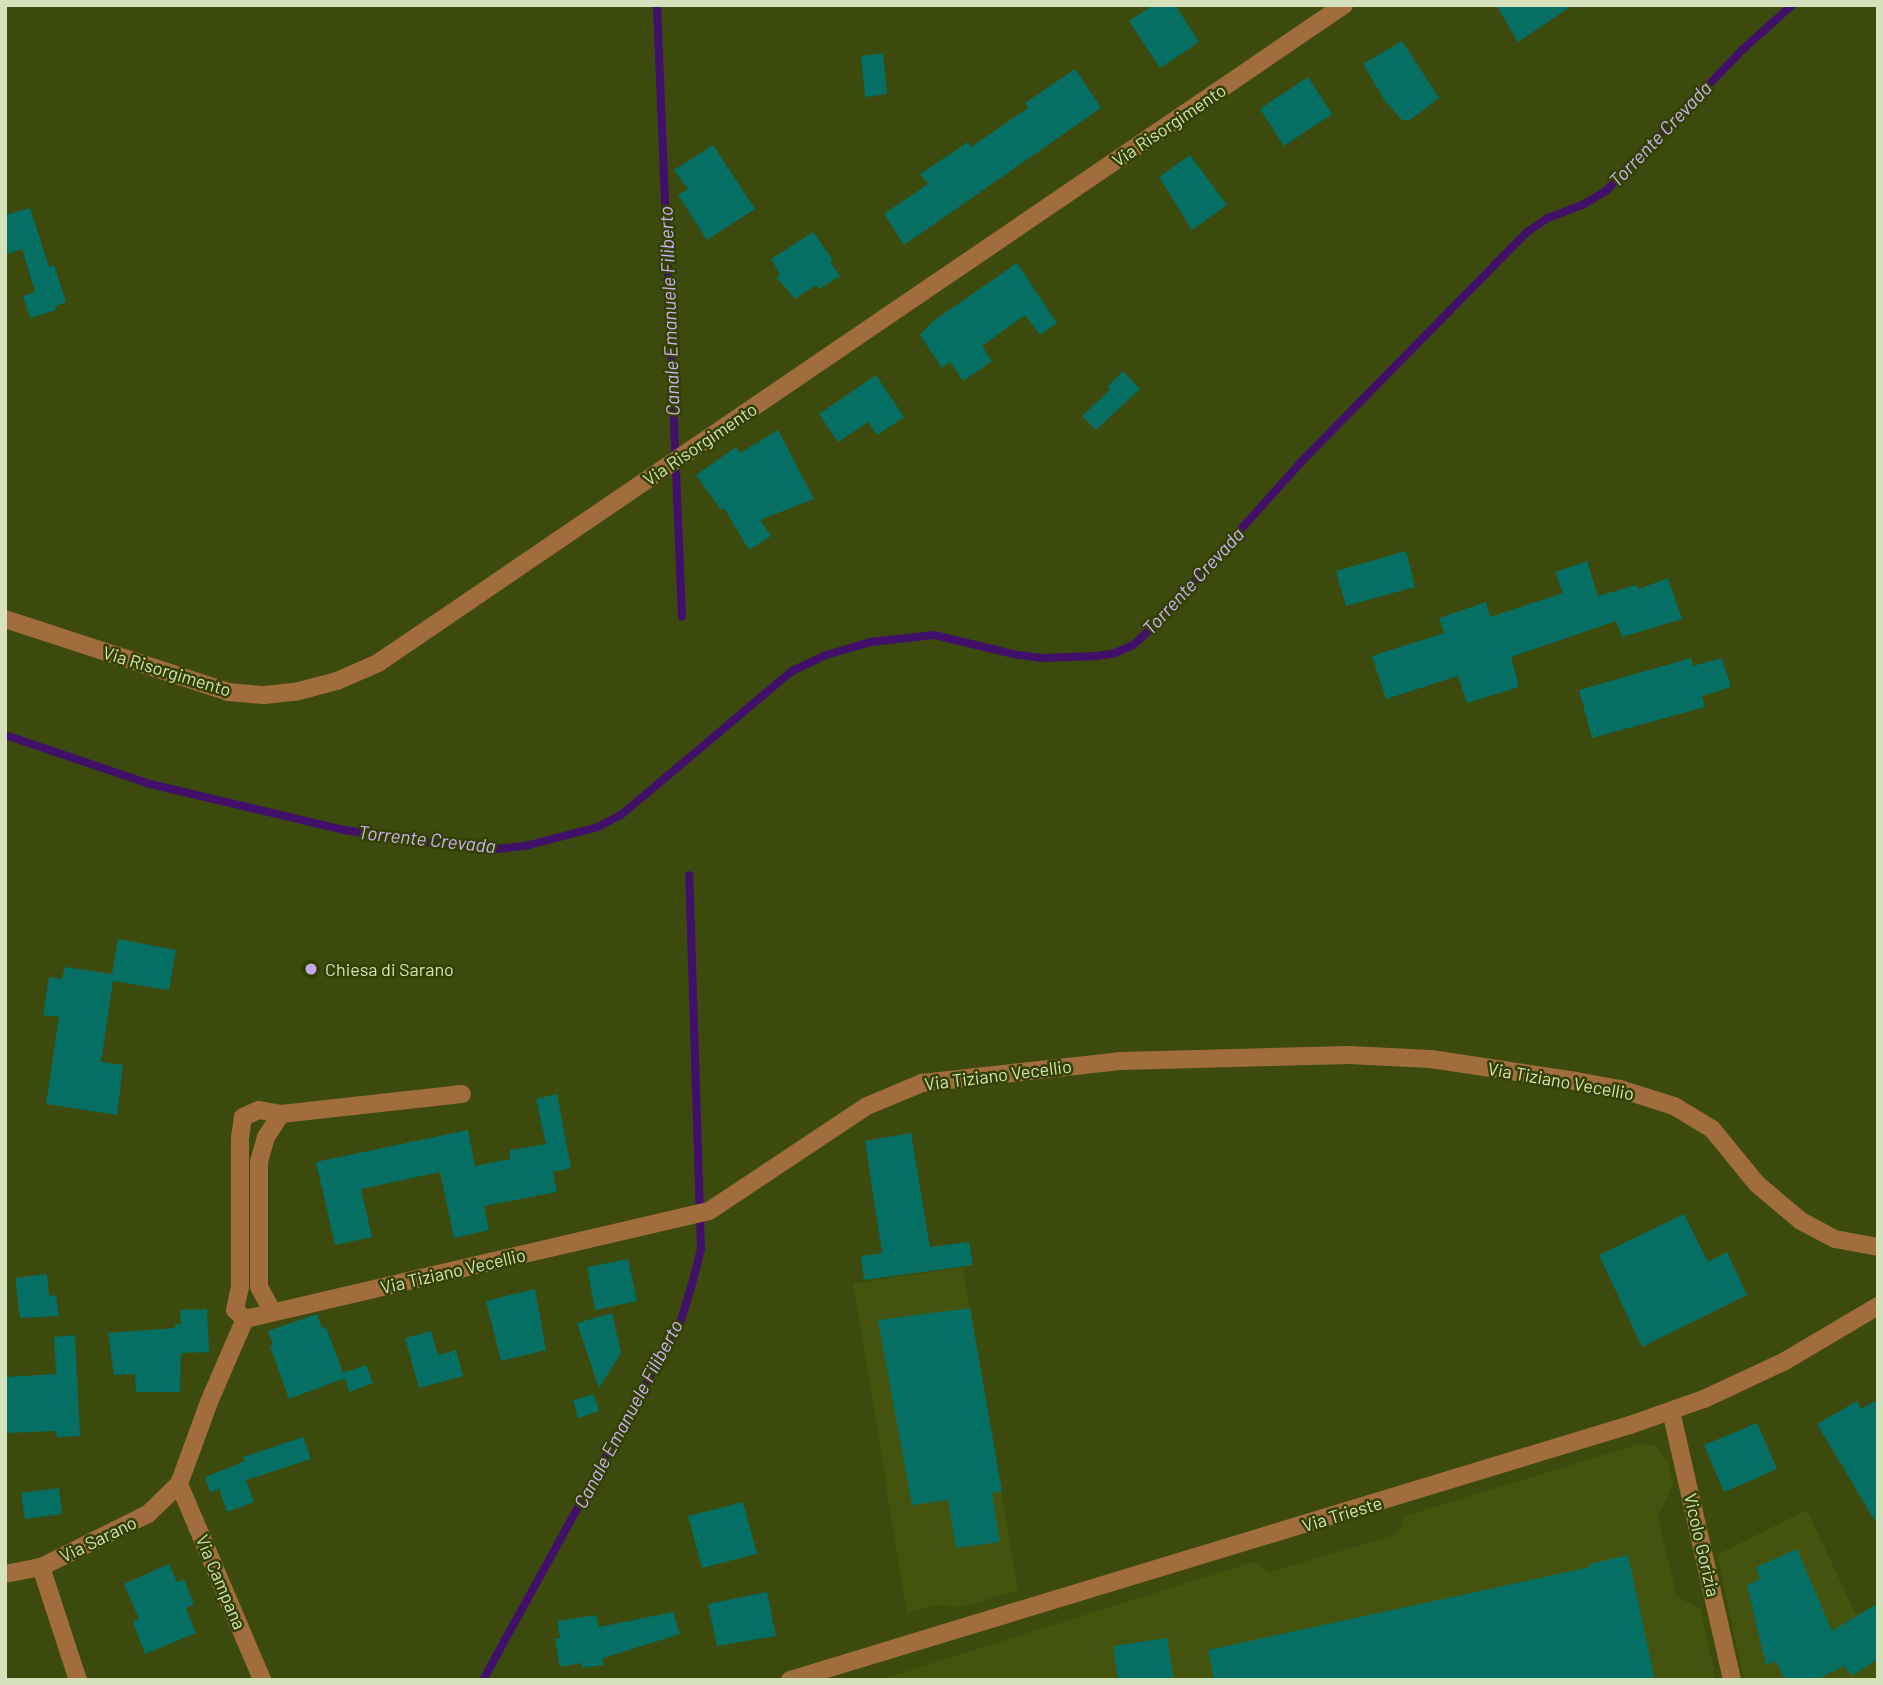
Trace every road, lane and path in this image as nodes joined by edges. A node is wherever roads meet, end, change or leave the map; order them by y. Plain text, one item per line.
1 (1344, 5) edge
2 (5, 619) edge
3 (461, 1094) dead end
4 (281, 1114) junction
5 (1878, 1247) edge
6 (1878, 1306) edge
7 (273, 1312) junction
8 (245, 1319) junction
9 (1671, 1411) junction
10 (179, 1484) junction
11 (41, 1567) junction
12 (5, 1574) edge
13 (78, 1680) edge
14 (262, 1680) edge
15 (790, 1680) edge
16 (1732, 1680) edge

1 - 2 street, Via Risorgimento
3 - 4 street
4 - 7 street
4 - 8 street
5 - 7 street, Via Tiziano Vecellio
6 - 9 street, Via Trieste
7 - 8 street, Via Tiziano Vecellio
8 - 10 street
9 - 15 street, Via Trieste
9 - 16 street, Vicolo Gorizia
10 - 11 street, Via Sarano
10 - 14 street, Via Campana
11 - 12 street, Via Sarano
11 - 13 street

